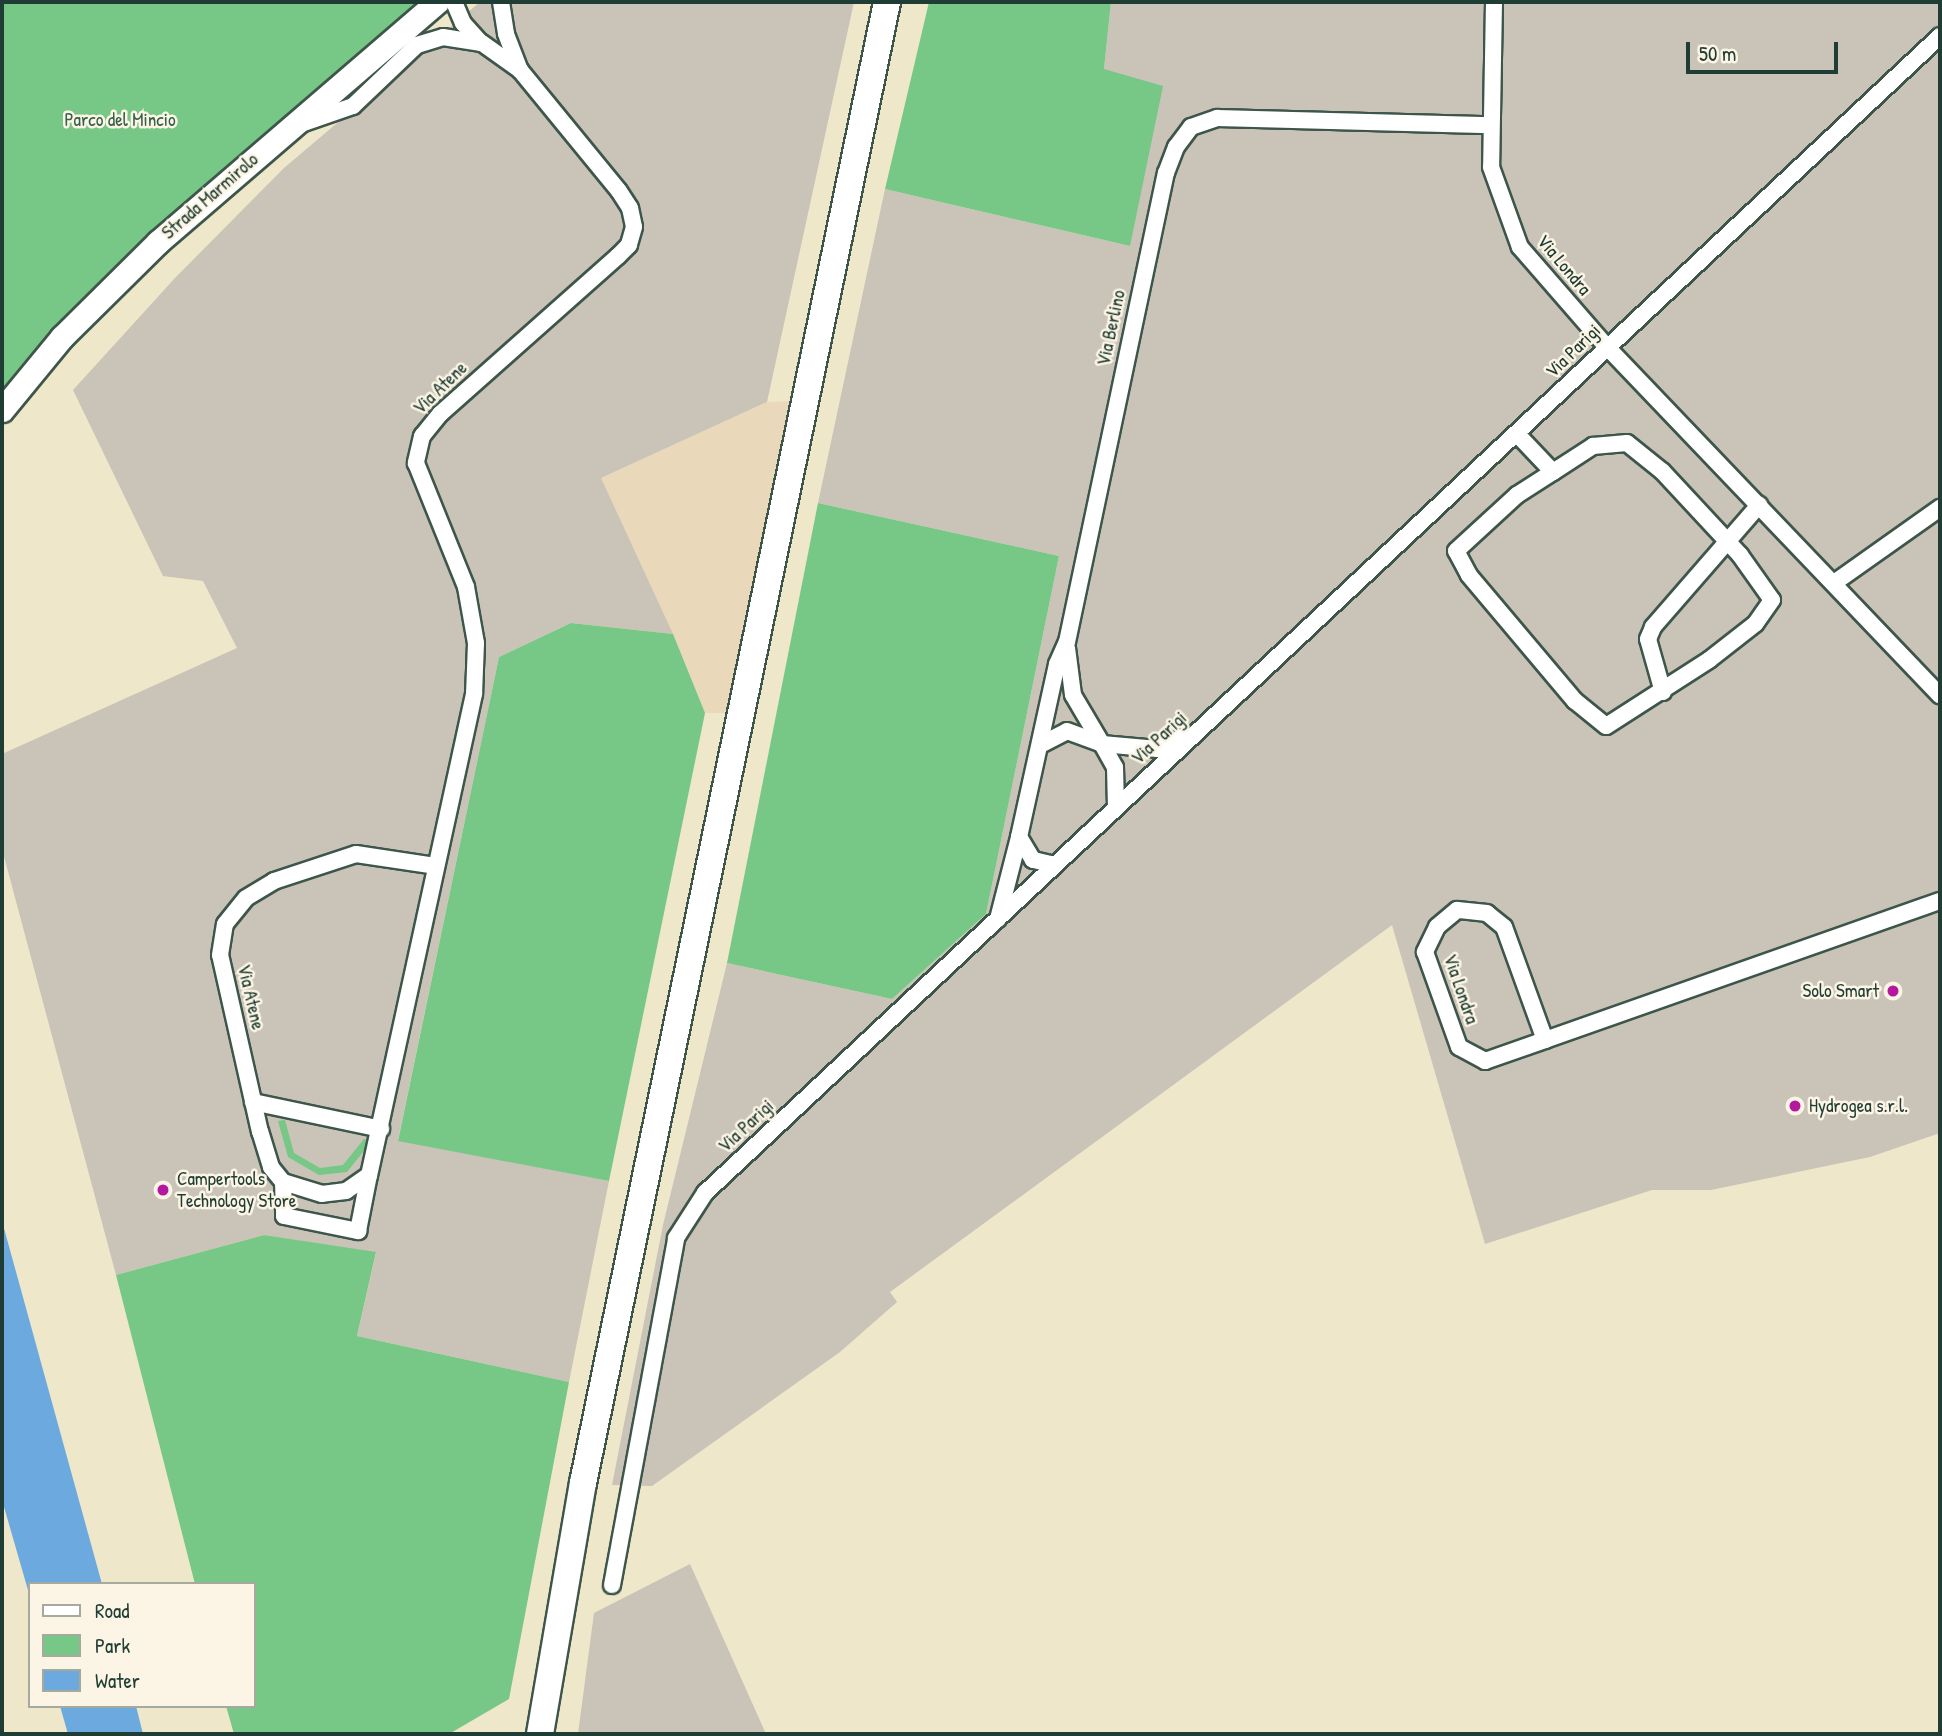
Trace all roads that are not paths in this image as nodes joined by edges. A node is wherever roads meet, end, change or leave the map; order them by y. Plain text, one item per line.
1 (437, 2) edge
2 (454, 2) edge
3 (501, 2) edge
4 (887, 2) edge
5 (1494, 2) edge
6 (1940, 36) edge
7 (482, 43) junction
8 (520, 70) junction
9 (1491, 125) junction
10 (295, 126) junction
11 (1606, 347) junction
12 (2, 410) edge
13 (1517, 434) junction
14 (1553, 472) junction
15 (1759, 505) junction
16 (1940, 508) edge
17 (1727, 541) junction
18 (1834, 583) junction
19 (1067, 642) junction
20 (1663, 692) junction
21 (1940, 695) edge
22 (1198, 730) junction
23 (1102, 744) junction
24 (1040, 745) junction
25 (1116, 808) junction
26 (1018, 836) junction
27 (1055, 865) junction
28 (435, 866) junction
29 (1940, 901) edge
30 (997, 920) junction
31 (1545, 1041) junction
32 (253, 1101) junction
33 (382, 1129) junction
34 (369, 1175) junction
35 (283, 1182) junction
36 (612, 1585) dead end
37 (540, 1734) edge

1 - 10 main road, Strada Marmirolo
2 - 7 street
3 - 8 street, Via Atene
4 - 37 highway
5 - 9 street, Via Londra
6 - 11 street, Via Parigi
7 - 8 street, Via Atene
7 - 10 street, Via Atene
8 - 28 street, Via Atene
9 - 11 street, Via Londra
9 - 19 street, Via Berlino
10 - 12 main road, Strada Marmirolo
11 - 13 street, Via Parigi
11 - 15 street, Via Londra
13 - 14 street
13 - 22 street, Via Parigi
14 - 17 street
14 - 20 street
15 - 17 street
15 - 18 street, Via Londra
16 - 18 street
17 - 20 street
17 - 20 street
18 - 21 street, Via Londra
19 - 23 street
19 - 24 street, Via Berlino
22 - 23 street
22 - 25 street, Via Parigi
23 - 24 street
23 - 25 street
24 - 26 street, Via Berlino
25 - 27 street, Via Parigi
26 - 27 street
26 - 30 street, Via Berlino
27 - 30 street, Via Parigi
28 - 32 street, Via Atene
28 - 33 street, Via Atene
29 - 31 street, Via Londra
30 - 36 street, Via Parigi
31 - 31 street, Via Londra
32 - 33 street
32 - 35 street, Via Atene
33 - 34 street, Via Atene
34 - 35 street
34 - 35 street, Via Atene

